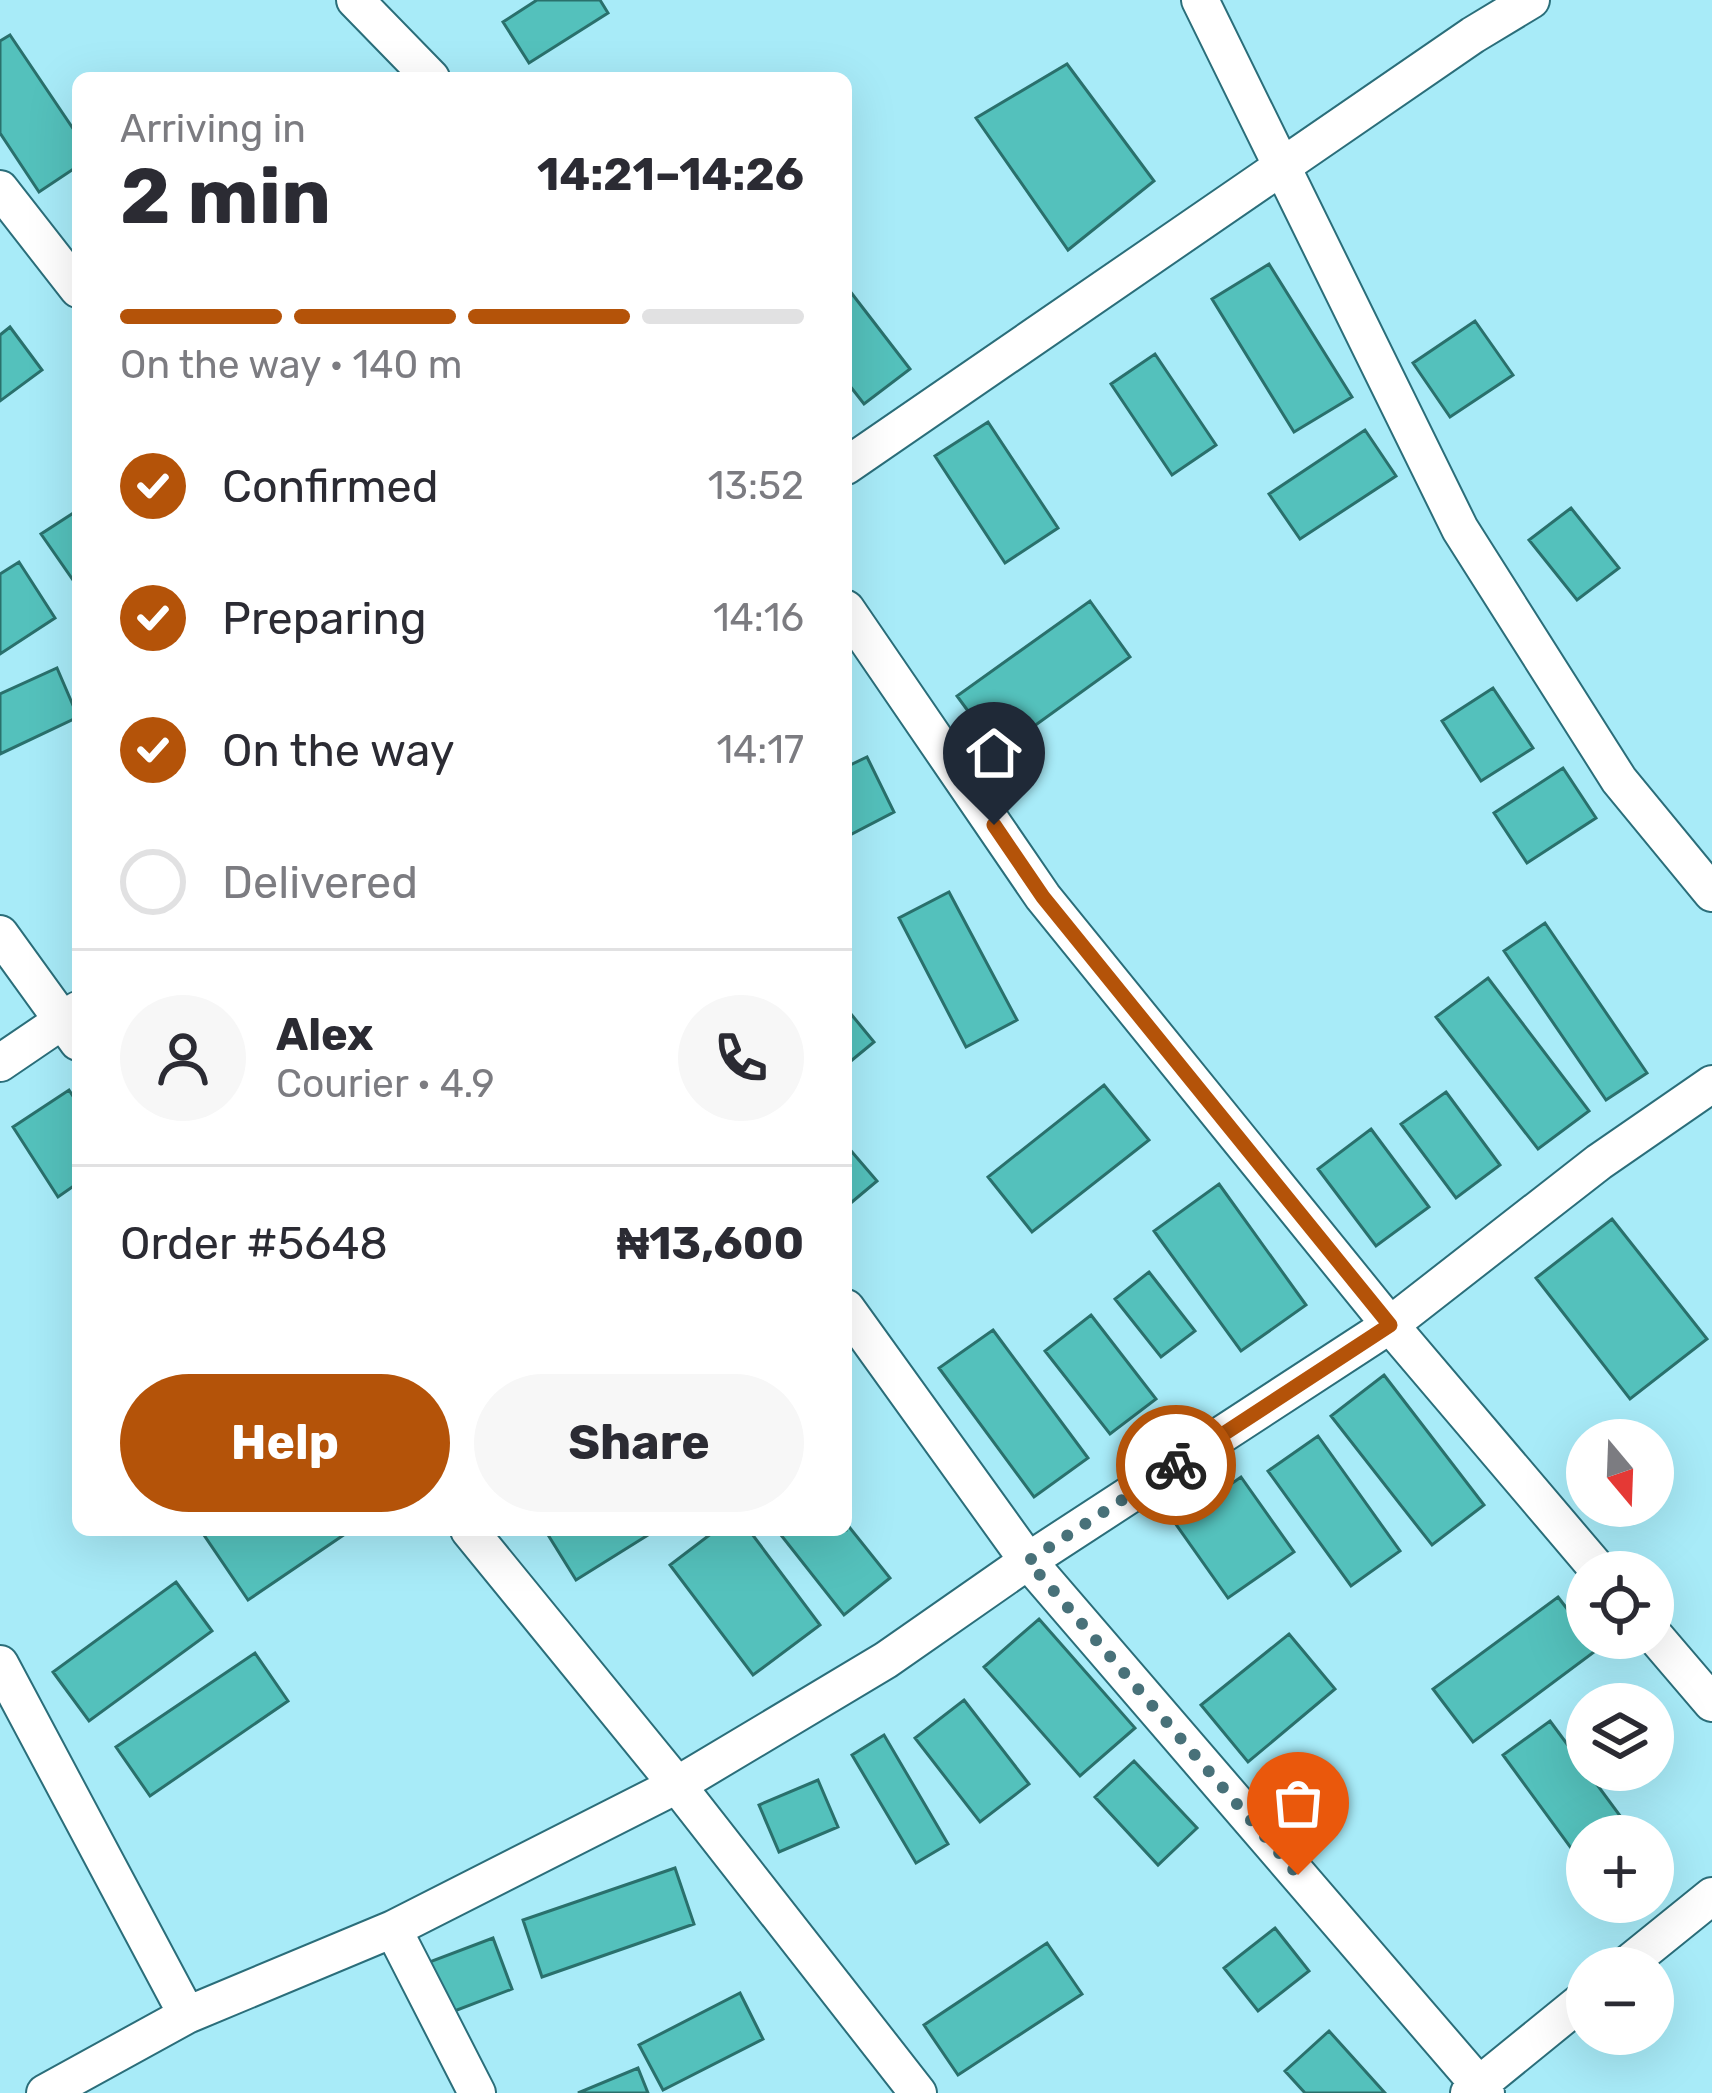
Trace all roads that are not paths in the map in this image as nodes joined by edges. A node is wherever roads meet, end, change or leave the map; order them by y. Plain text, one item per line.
1 (355, 0) edge
2 (1200, 0) edge
3 (1531, 0) edge
4 (425, 72) edge
5 (1281, 169) junction
6 (0, 189) edge
7 (72, 281) edge
8 (852, 462) edge
9 (852, 618) edge
10 (1712, 893) edge
11 (0, 934) edge
12 (72, 1023) edge
13 (72, 1025) edge
14 (0, 1063) edge
15 (1712, 1084) edge
16 (852, 1316) edge
17 (1390, 1325) junction
18 (474, 1536) edge
19 (1582, 1551) edge
20 (1028, 1561) junction
21 (1674, 1659) edge
22 (0, 1664) edge
23 (1712, 1703) edge
24 (677, 1785) junction
25 (1712, 1896) edge
26 (393, 1929) junction
27 (1649, 1947) edge
28 (187, 2015) junction
29 (1566, 2015) edge
30 (1478, 2090) edge
31 (45, 2093) edge
32 (477, 2093) edge
33 (918, 2093) edge

1 - 4 street
2 - 5 street
3 - 5 street
5 - 8 street
5 - 10 street
6 - 7 street
9 - 17 street
11 - 12 street
13 - 14 street
15 - 17 street
16 - 20 street
17 - 19 street
17 - 20 street
18 - 24 street
20 - 24 street
20 - 30 street
21 - 23 street
22 - 28 street
24 - 26 street
24 - 33 street
25 - 27 street
26 - 28 street
26 - 32 street
28 - 31 street
29 - 30 street

